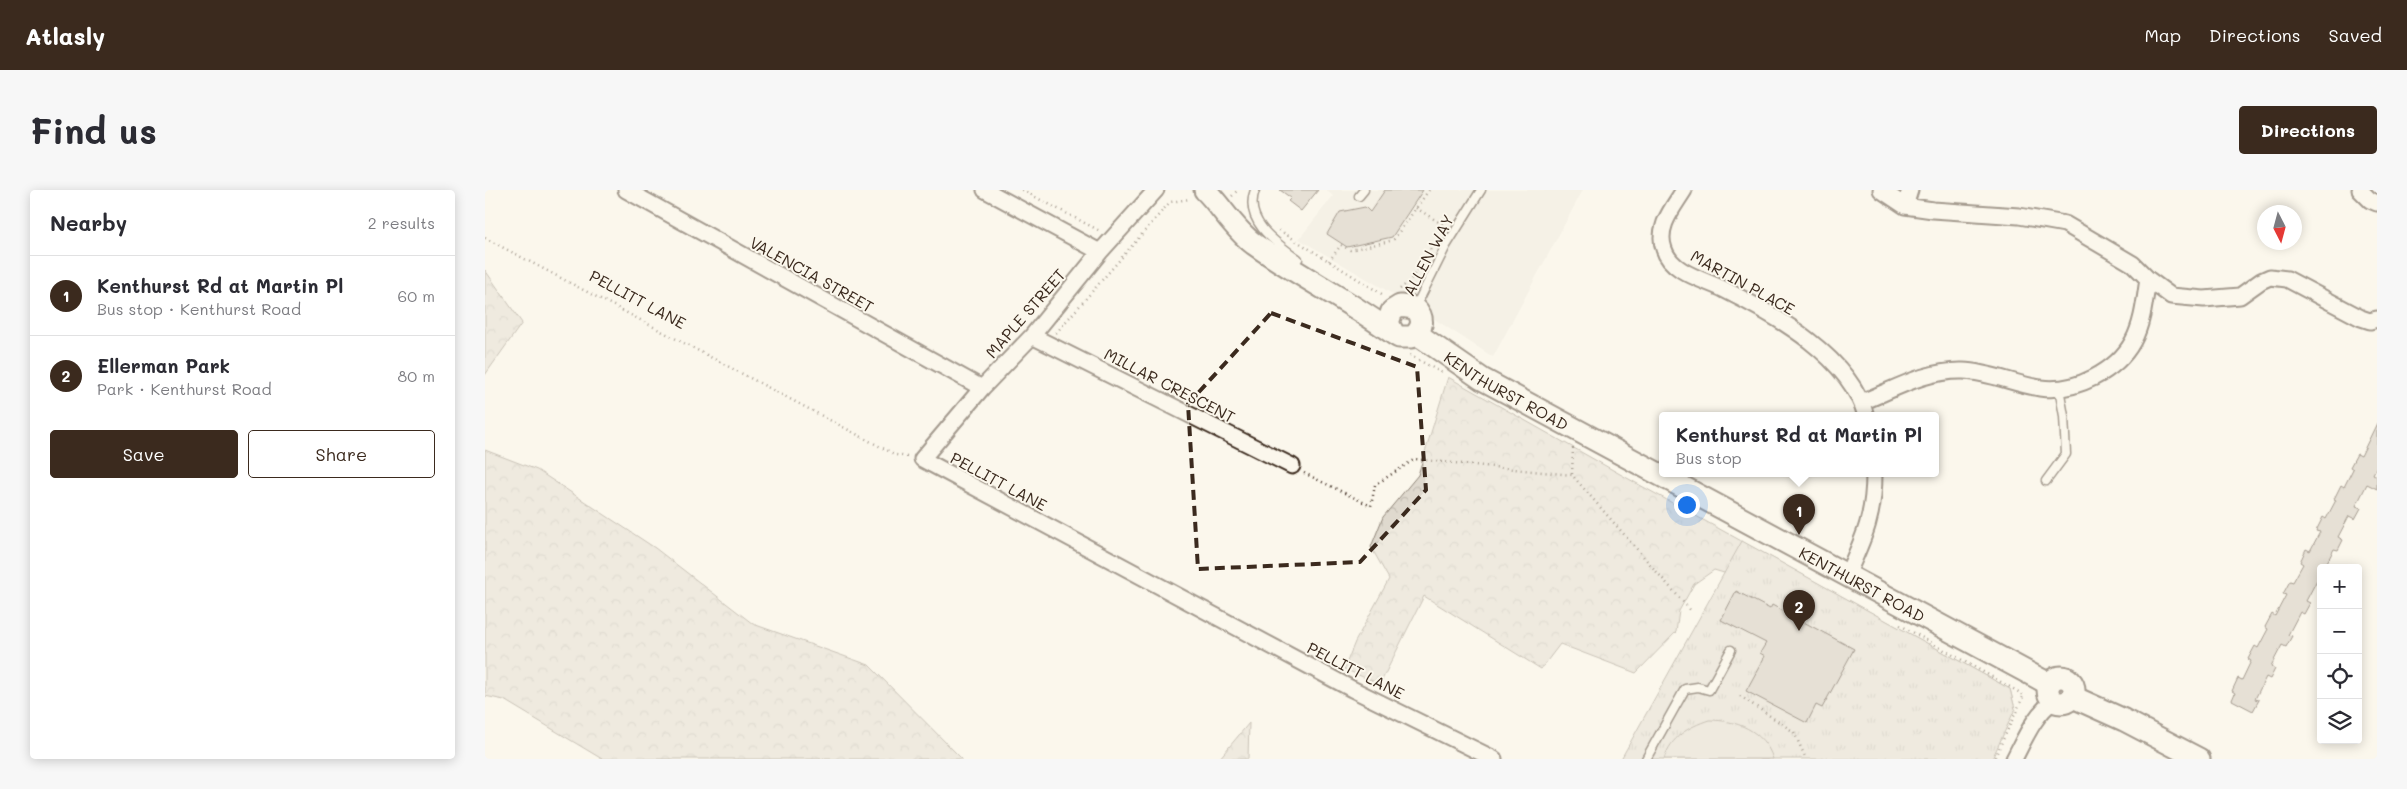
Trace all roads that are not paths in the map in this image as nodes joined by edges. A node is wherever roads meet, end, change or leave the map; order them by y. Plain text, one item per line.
1 (625, 190) edge
2 (985, 190) edge
3 (1156, 190) edge
4 (1225, 190) edge
5 (1255, 190) edge
6 (1481, 190) edge
7 (1684, 190) edge
8 (1881, 190) edge
9 (1910, 190) edge
10 (2360, 190) edge
11 (1200, 197) edge
12 (2377, 203) edge
13 (1905, 206) junction
14 (1100, 252) junction
15 (1298, 260) junction
16 (2148, 278) junction
17 (1399, 301) junction
18 (2377, 319) edge
19 (1394, 334) junction
20 (1417, 334) junction
21 (1032, 336) junction
22 (982, 388) junction
23 (2059, 388) junction
24 (1864, 409) edge
25 (922, 459) joint
26 (1292, 466) road end
27 (1659, 474) edge
28 (1664, 477) edge
29 (1874, 477) edge
30 (2046, 481) dead end
31 (1847, 575) junction
32 (1731, 650) dead end
33 (2059, 694) junction
34 (1495, 759) edge
35 (1646, 759) edge
36 (2014, 759) edge
37 (2199, 759) edge

1 - 22 street, VALENCIA STREET
2 - 14 street
3 - 14 street, MAPLE STREET
4 - 15 main road
5 - 15 lane
6 - 17 lane, ALLEN WAY
7 - 24 street, MARTIN PLACE
8 - 13 street
9 - 13 street
10 - 12 street
11 - 19 main road
13 - 16 street
14 - 21 street, MAPLE STREET
15 - 17 main road
16 - 18 street
16 - 23 street
17 - 19 main road
17 - 20 main road
19 - 20 main road
20 - 27 main road, KENTHURST ROAD
21 - 22 street, MAPLE STREET
21 - 26 street, MILLAR CRESCENT
22 - 25 street, MAPLE STREET
23 - 24 street
23 - 30 lane
25 - 34 street, PELLITT LANE
28 - 31 main road, KENTHURST ROAD
29 - 31 street
31 - 33 main road, KENTHURST ROAD
32 - 35 lane
33 - 36 street
33 - 37 main road, KENTHURST ROAD

